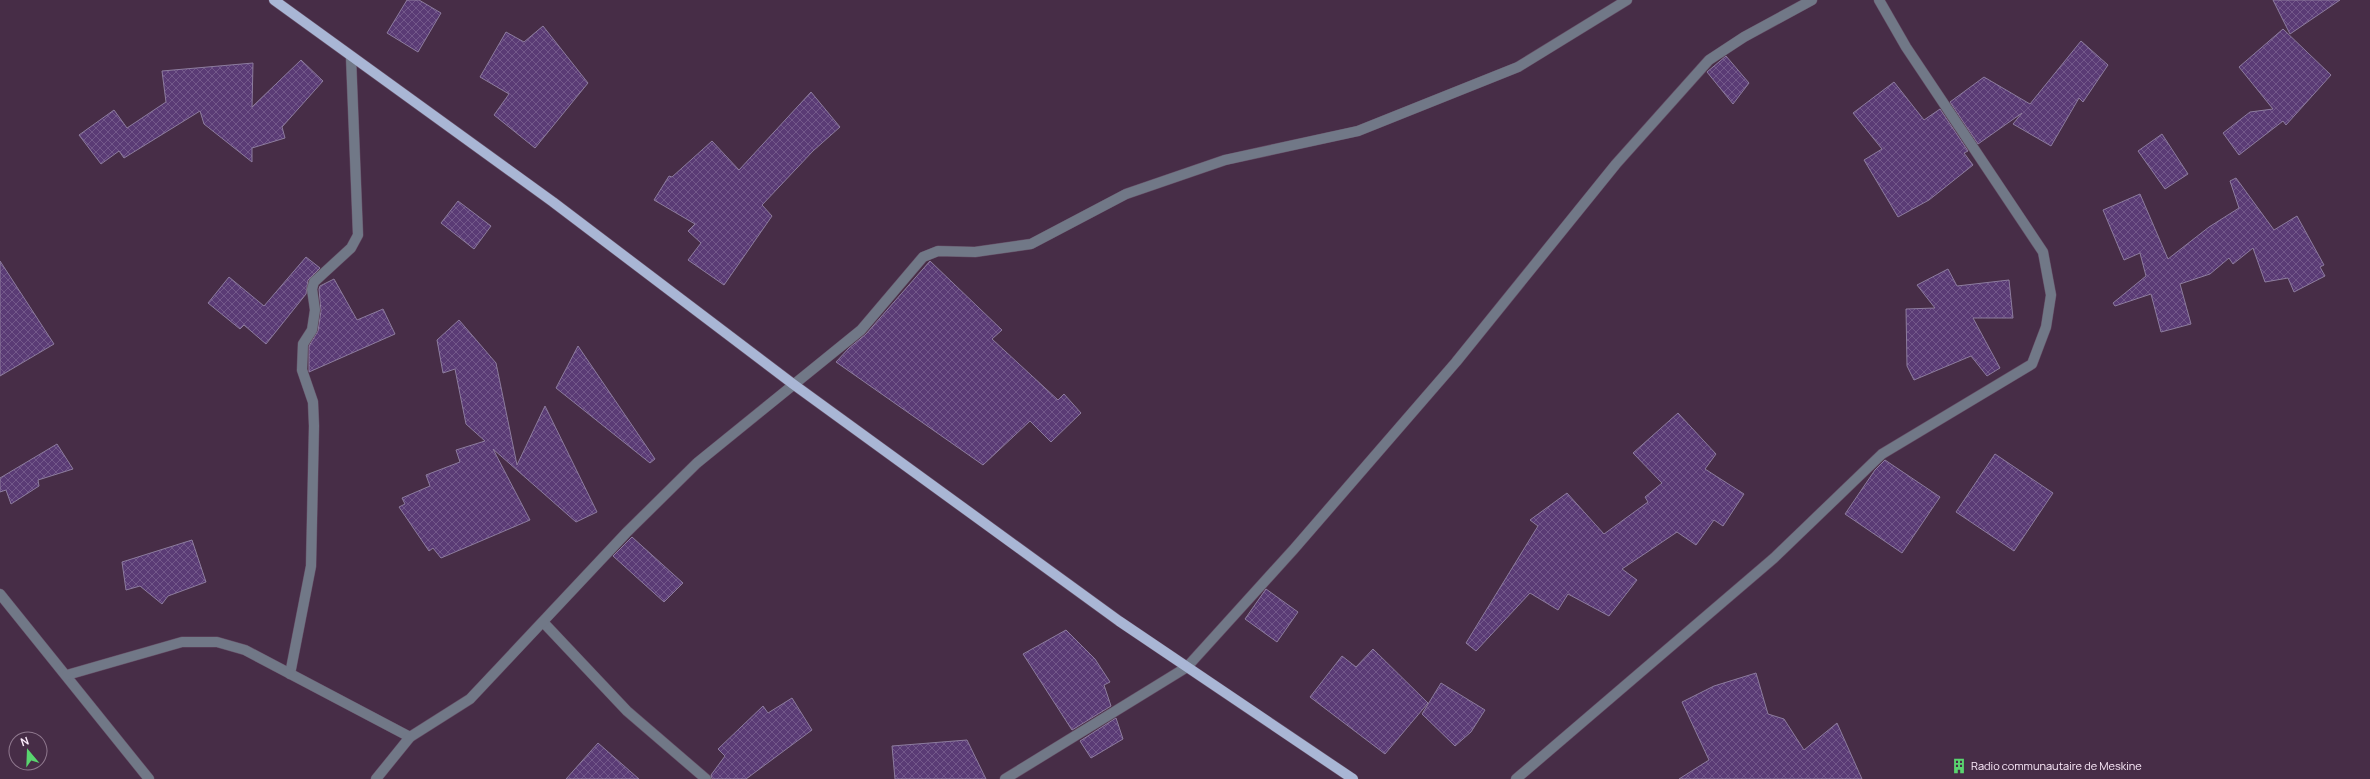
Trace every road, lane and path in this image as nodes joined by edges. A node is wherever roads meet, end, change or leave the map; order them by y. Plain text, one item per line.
1 (274, 0) edge
2 (1627, 0) edge
3 (1812, 0) edge
4 (1879, 0) edge
5 (350, 57) junction
6 (793, 384) junction
7 (0, 594) edge
8 (543, 622) junction
9 (1187, 667) junction
10 (290, 674) junction
11 (67, 675) junction
12 (410, 738) junction
13 (149, 779) edge
14 (376, 779) edge
15 (706, 779) edge
16 (1005, 779) edge
17 (1353, 779) edge
18 (1516, 779) edge

1 - 5 main road
2 - 6 street
3 - 9 street
4 - 18 street
5 - 6 main road
5 - 10 street
6 - 8 street
6 - 9 main road
7 - 11 street
8 - 12 street
8 - 15 street
9 - 16 street
9 - 17 main road
10 - 11 street
10 - 12 street
11 - 13 street
12 - 14 street

